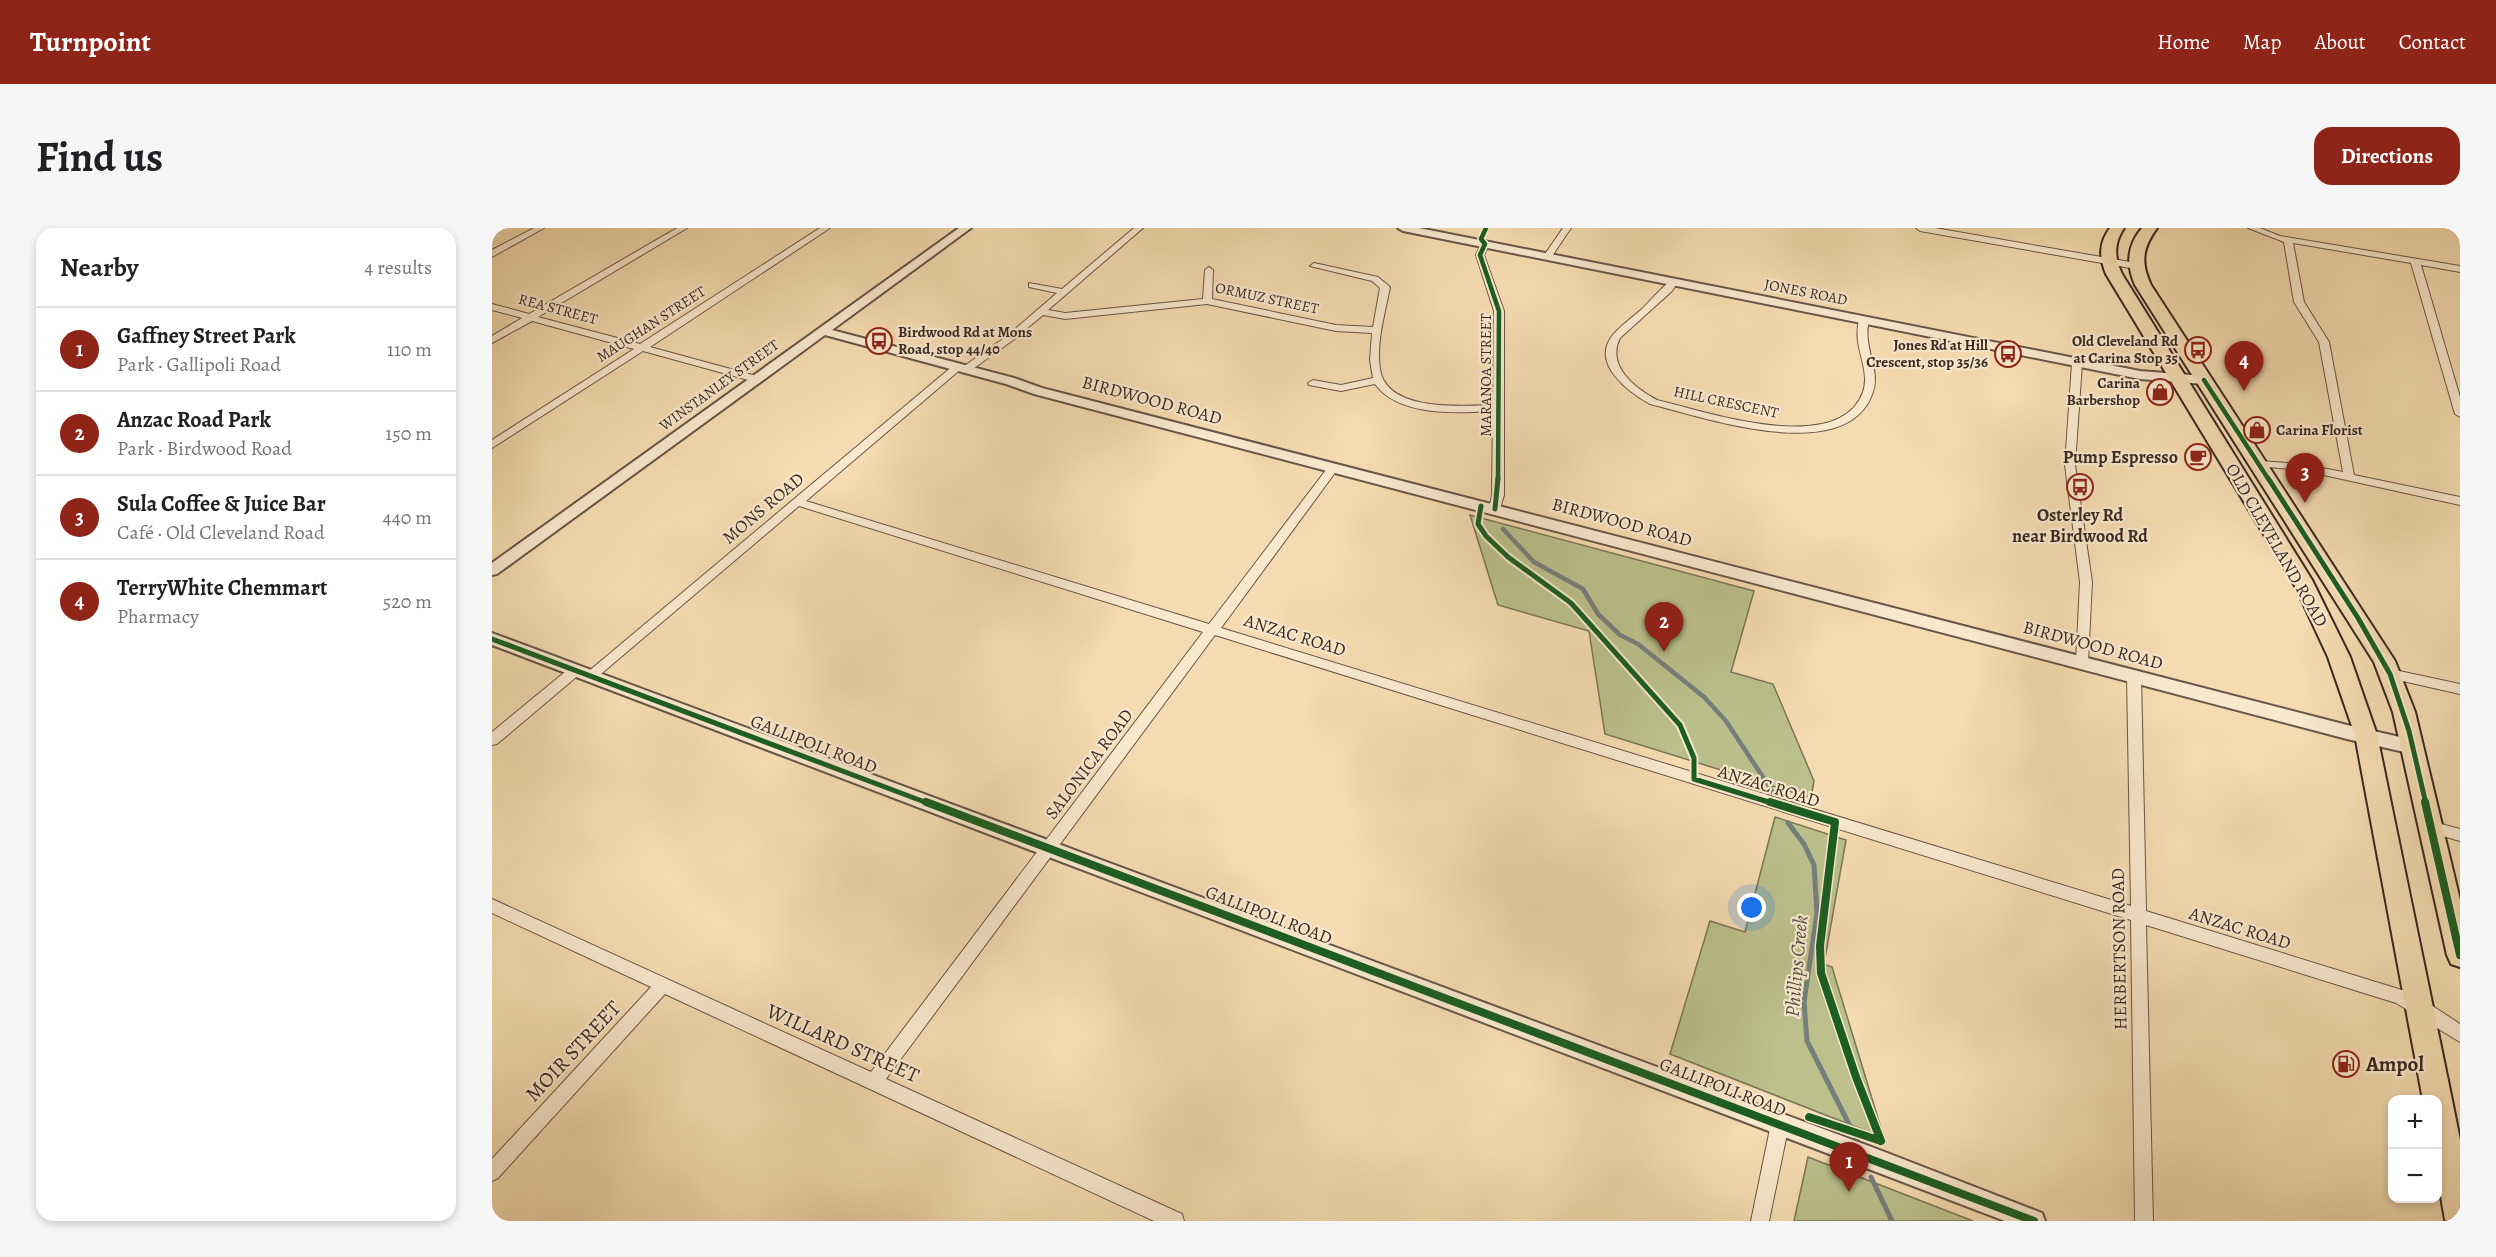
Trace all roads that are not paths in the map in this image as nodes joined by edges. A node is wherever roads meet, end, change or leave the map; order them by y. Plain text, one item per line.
1 (540, 228) edge
2 (683, 228) edge
3 (826, 228) edge
4 (966, 228) edge
5 (1139, 228) edge
6 (1403, 228) edge
7 (1567, 228) edge
8 (1920, 228) edge
9 (2117, 228) edge
10 (2150, 228) edge
11 (2252, 228) edge
12 (2288, 240) junction
13 (1485, 244) junction
14 (492, 254) edge
15 (1547, 257) junction
16 (2109, 261) junction
17 (2415, 261) junction
18 (1314, 266) dead end
19 (2136, 266) junction
20 (2460, 269) edge
21 (1209, 270) dead end
22 (1673, 282) junction
23 (1032, 285) dead end
24 (1064, 292) junction
25 (1207, 301) junction
26 (492, 307) edge
27 (1042, 312) junction
28 (532, 317) junction
29 (1864, 320) junction
30 (1379, 330) junction
31 (823, 331) junction
32 (492, 340) edge
33 (642, 348) junction
34 (2077, 363) junction
35 (962, 368) junction
36 (756, 379) junction
37 (2177, 379) junction
38 (1379, 380) junction
39 (2204, 380) junction
40 (1313, 383) dead end
41 (1498, 408) junction
42 (2460, 414) edge
43 (492, 444) edge
44 (2259, 464) junction
45 (1333, 468) junction
46 (2349, 477) junction
47 (2460, 501) edge
48 (798, 502) junction
49 (1495, 509) junction
50 (492, 570) edge
51 (1213, 629) junction
52 (492, 639) edge
53 (2082, 662) junction
54 (583, 673) junction
55 (2390, 674) junction
56 (2133, 675) junction
57 (2460, 689) edge
58 (2366, 735) junction
59 (492, 740) edge
60 (2413, 747) junction
61 (2430, 827) junction
62 (2460, 835) edge
63 (1048, 848) junction
64 (492, 906) edge
65 (2138, 917) junction
66 (2460, 956) edge
67 (662, 986) junction
68 (2419, 1006) junction
69 (2460, 1034) edge
70 (874, 1082) junction
71 (2436, 1095) edge
72 (1780, 1124) junction
73 (2442, 1126) edge
74 (492, 1172) edge
75 (2460, 1220) edge
76 (1175, 1221) edge
77 (1760, 1221) edge
78 (2034, 1221) edge
79 (2144, 1221) edge

1 - 14 street
2 - 28 street
3 - 33 street, MAUGHAN STREET
4 - 31 street, WINSTANLEY STREET
5 - 24 street, MONS ROAD
6 - 13 street, JONES ROAD
7 - 15 street
8 - 16 street
9 - 16 highway
10 - 19 highway
11 - 12 street
12 - 17 street
12 - 46 street
13 - 15 street, JONES ROAD
13 - 41 street, MARANOA STREET
15 - 22 street, JONES ROAD
16 - 19 street
16 - 37 highway, OLD CLEVELAND ROAD
17 - 20 street
17 - 42 street
18 - 30 street
19 - 39 highway, OLD CLEVELAND ROAD
21 - 25 street
22 - 29 street, JONES ROAD
22 - 29 street, HILL CRESCENT
23 - 24 street
24 - 27 street, MONS ROAD
25 - 27 street, ORMUZ STREET
25 - 30 street, ORMUZ STREET
26 - 28 street, REA STREET
27 - 35 street, MONS ROAD
28 - 32 street
28 - 33 street, REA STREET
29 - 34 street, JONES ROAD
30 - 38 street
31 - 35 street, BIRDWOOD ROAD
31 - 36 street, WINSTANLEY STREET
33 - 36 street, REA STREET
33 - 43 street, MAUGHAN STREET
34 - 37 street, JONES ROAD
34 - 53 street
35 - 45 street, BIRDWOOD ROAD
35 - 48 street, MONS ROAD
36 - 50 street, WINSTANLEY STREET
37 - 39 street, JONES ROAD
37 - 58 highway, OLD CLEVELAND ROAD
38 - 40 street
38 - 41 street
39 - 44 highway, OLD CLEVELAND ROAD
41 - 49 street, MARANOA STREET
44 - 46 street
44 - 55 highway, OLD CLEVELAND ROAD
45 - 49 street, BIRDWOOD ROAD
45 - 51 street, SALONICA ROAD
46 - 47 street
48 - 51 street, ANZAC ROAD
48 - 54 street, MONS ROAD
49 - 53 street, BIRDWOOD ROAD
51 - 63 street, SALONICA ROAD
51 - 65 street, ANZAC ROAD
52 - 54 street, GALLIPOLI ROAD
53 - 56 street, BIRDWOOD ROAD
54 - 59 street, MONS ROAD
54 - 63 street, GALLIPOLI ROAD
55 - 57 street
55 - 60 highway, OLD CLEVELAND ROAD
56 - 58 street, BIRDWOOD ROAD
56 - 65 street, HERBERTSON ROAD
58 - 60 street, BIRDWOOD ROAD
58 - 68 highway, OLD CLEVELAND ROAD
60 - 61 highway, OLD CLEVELAND ROAD
61 - 62 street
61 - 66 highway, OLD CLEVELAND ROAD
63 - 70 street, SALONICA ROAD
63 - 72 street, GALLIPOLI ROAD
64 - 67 street, WILLARD STREET
65 - 68 street, ANZAC ROAD
65 - 79 street, HERBERTSON ROAD
67 - 70 street, WILLARD STREET
67 - 74 street, MOIR STREET
68 - 69 street, ANZAC ROAD
68 - 71 highway, OLD CLEVELAND ROAD
70 - 76 street, WILLARD STREET
72 - 77 street
72 - 78 street, GALLIPOLI ROAD
73 - 75 highway, OLD CLEVELAND ROAD

